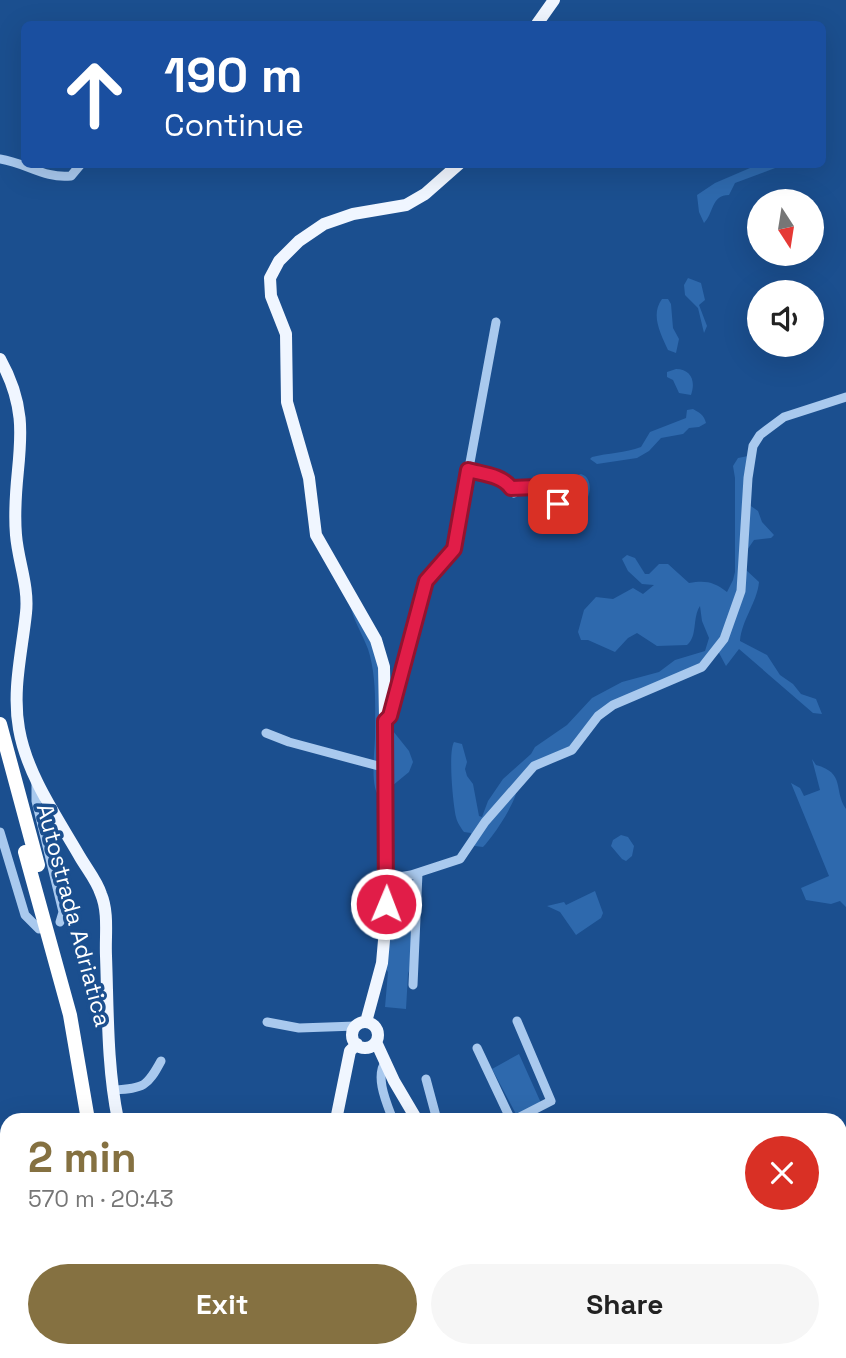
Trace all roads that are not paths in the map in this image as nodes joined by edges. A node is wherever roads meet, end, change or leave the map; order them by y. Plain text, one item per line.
1 (554, 0) edge
2 (539, 21) edge
3 (0, 159) edge
4 (21, 164) edge
5 (33, 168) edge
6 (78, 168) edge
7 (455, 168) edge
8 (496, 322) dead end
9 (0, 359) edge
10 (846, 397) edge
11 (468, 470) junction
12 (558, 504) dead end
13 (385, 721) junction
14 (0, 724) edge
15 (266, 733) dead end
16 (0, 762) edge
17 (386, 768) junction
18 (36, 778) junction
19 (0, 832) edge
20 (418, 873) junction
21 (386, 879) junction
22 (60, 922) dead end
23 (39, 929) dead end
24 (413, 985) dead end
25 (517, 1021) dead end
26 (267, 1022) dead end
27 (361, 1024) junction
28 (376, 1042) junction
29 (356, 1044) junction
30 (477, 1048) dead end
31 (161, 1061) dead end
32 (386, 1061) junction
33 (426, 1079) dead end
34 (114, 1090) junction
35 (87, 1113) edge
36 (95, 1113) edge
37 (117, 1113) edge
38 (337, 1113) edge
39 (391, 1113) edge
40 (409, 1113) edge
41 (434, 1113) edge
42 (509, 1113) edge
43 (526, 1113) edge

1 - 2 main road
3 - 4 street
5 - 6 street
7 - 13 main road
8 - 11 street
9 - 18 main road
10 - 20 street
11 - 12 street
11 - 13 street
13 - 17 main road
14 - 36 highway, Autostrada Adriatica
15 - 17 street
16 - 35 highway, Autostrada Adriatica, bridge
17 - 21 main road
18 - 22 street
18 - 34 main road
19 - 23 street
20 - 21 street
20 - 24 street
21 - 27 main road
25 - 43 street
26 - 27 street
27 - 28 main road
27 - 29 main road
28 - 29 main road
28 - 32 main road
29 - 38 main road
30 - 42 street
31 - 34 street
32 - 39 street
32 - 40 main road
33 - 41 street
34 - 37 main road

